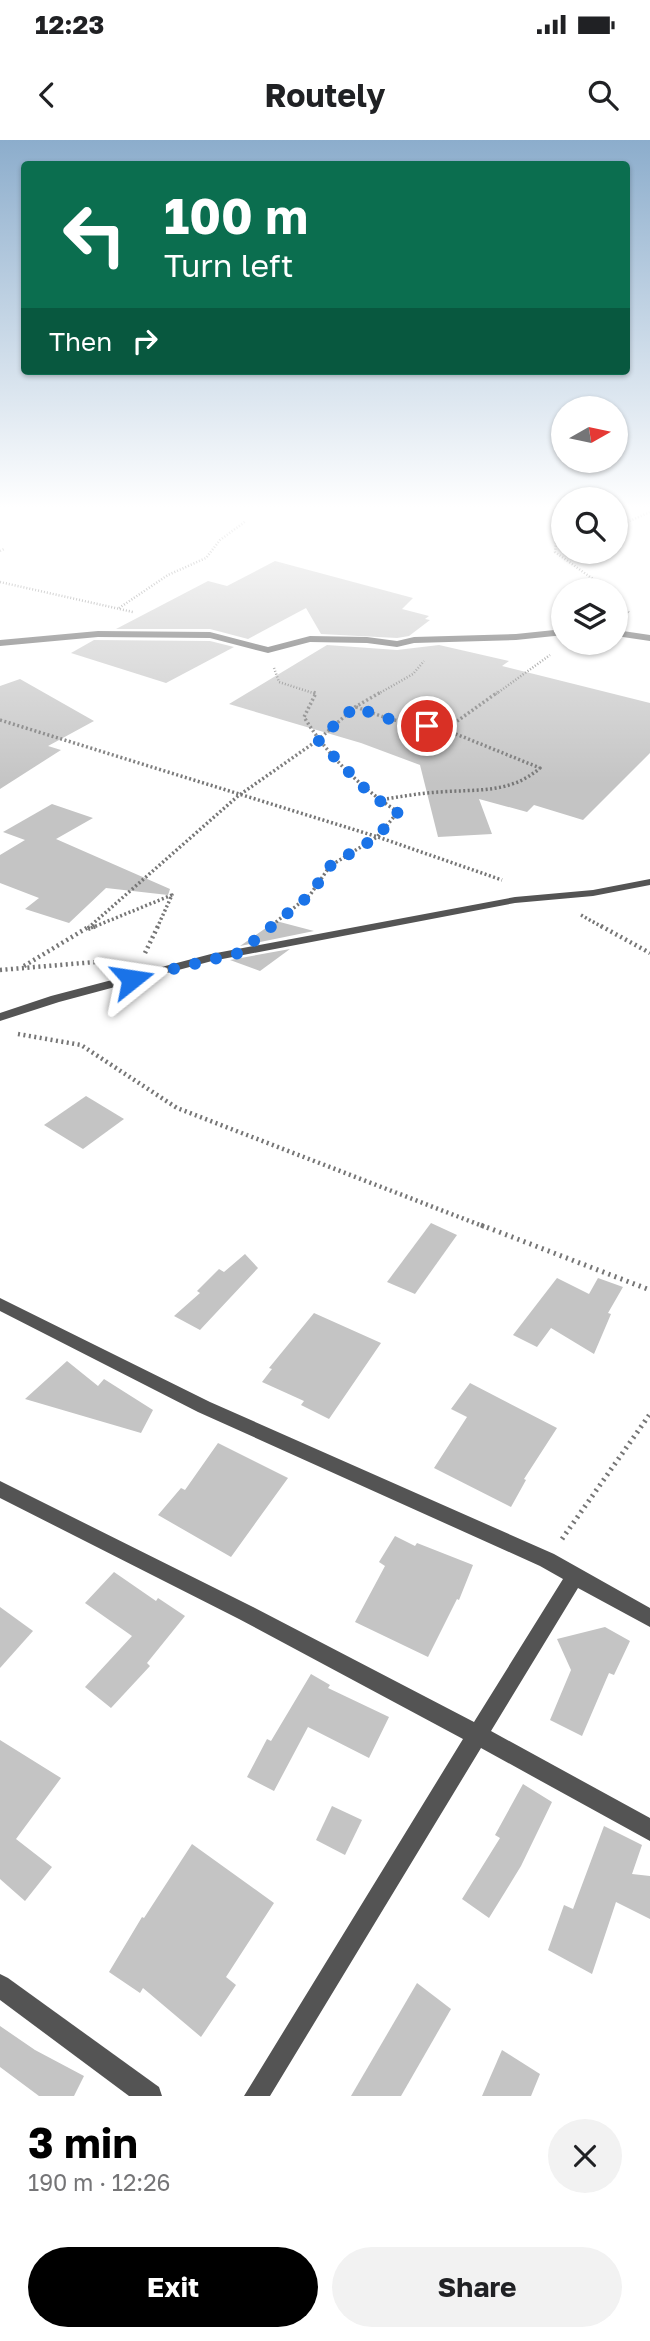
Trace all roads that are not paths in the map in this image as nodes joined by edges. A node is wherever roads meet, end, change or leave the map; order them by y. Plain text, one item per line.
1 (551, 633) edge
2 (628, 635) edge
3 (650, 638) edge
4 (0, 643) edge
5 (650, 882) edge
6 (0, 1017) edge
7 (0, 1304) edge
8 (0, 1489) edge
9 (575, 1576) junction
10 (650, 1618) edge
11 (478, 1734) junction
12 (650, 1830) edge
13 (0, 1986) edge
14 (150, 2096) edge
15 (256, 2096) edge

1 - 4 street
2 - 3 street
5 - 6 street
7 - 9 street
8 - 11 street
9 - 10 street
9 - 11 street
11 - 12 street
11 - 15 street
13 - 14 street

